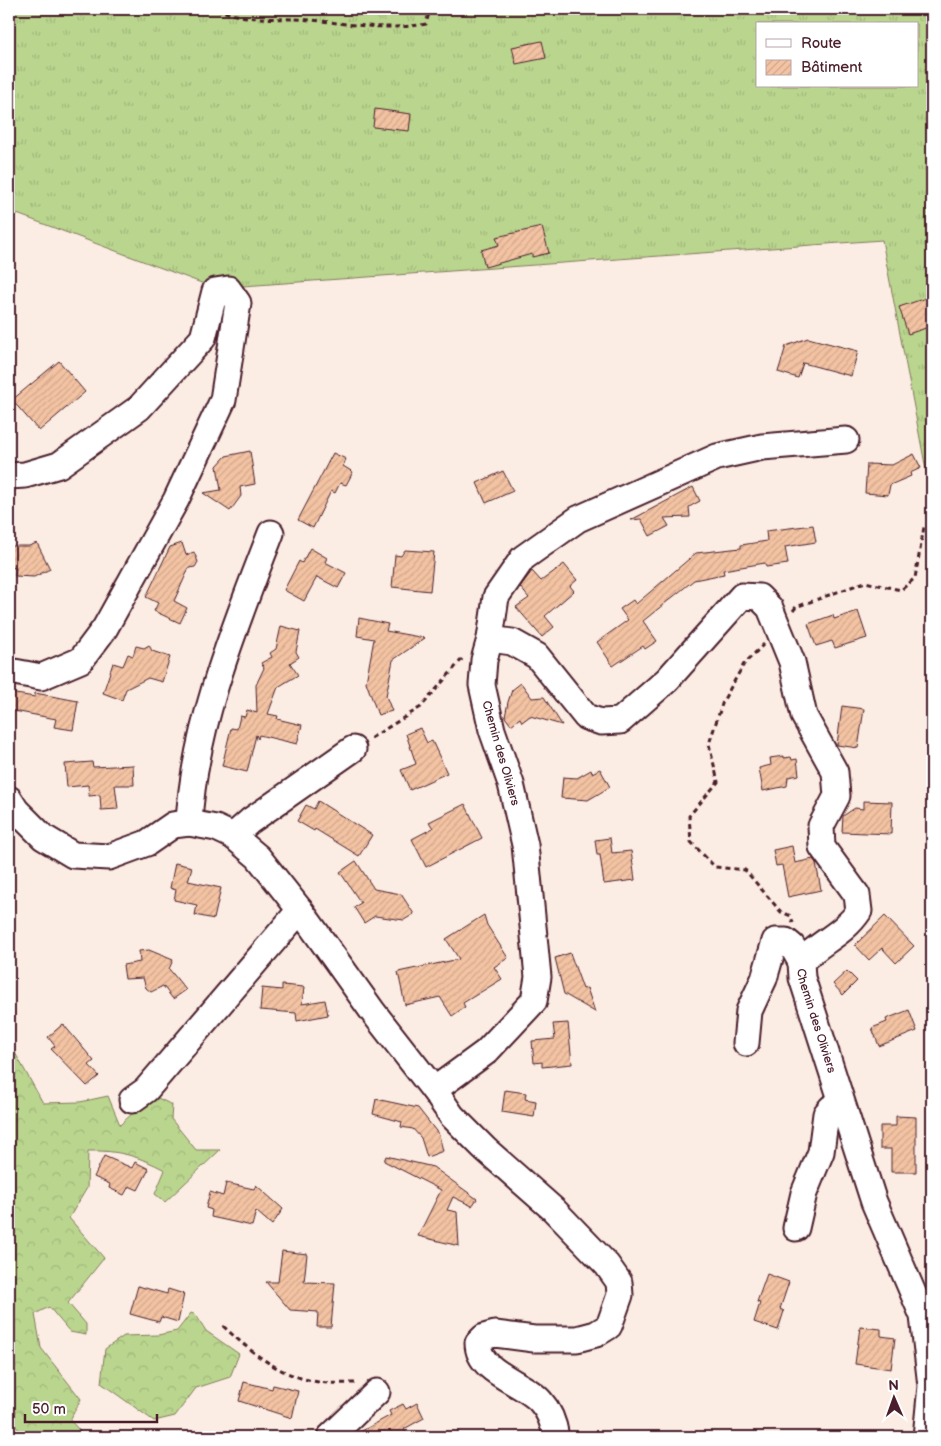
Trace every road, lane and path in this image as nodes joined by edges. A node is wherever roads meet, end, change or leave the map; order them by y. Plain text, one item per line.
1 (216, 9) edge
2 (430, 9) edge
3 (846, 440) dead end
4 (9, 476) edge
5 (932, 524) edge
6 (271, 533) dead end
7 (779, 629) junction
8 (490, 639) junction
9 (9, 672) edge
10 (353, 749) joint
11 (9, 799) edge
12 (189, 823) junction
13 (233, 836) junction
14 (300, 910) junction
15 (793, 925) dead end
16 (801, 962) junction
17 (746, 1043) dead end
18 (434, 1090) junction
19 (839, 1095) junction
20 (132, 1100) dead end
21 (796, 1228) dead end
22 (223, 1326) dead end
23 (377, 1392) joint
24 (330, 1437) edge
25 (556, 1437) edge
26 (926, 1437) edge

1 - 2 path
3 - 8 street
4 - 9 street
5 - 7 path
6 - 12 street
7 - 8 street, Chemin des Oliviers
7 - 15 path
7 - 16 street, Chemin des Oliviers
8 - 10 path
8 - 18 street, Chemin des Oliviers
10 - 13 street
11 - 12 street
12 - 13 street
13 - 14 street
14 - 18 street
14 - 20 street
16 - 17 street
16 - 19 street, Chemin des Oliviers
18 - 25 street
19 - 21 street
19 - 26 street, Chemin des Oliviers
22 - 23 path
23 - 24 street

